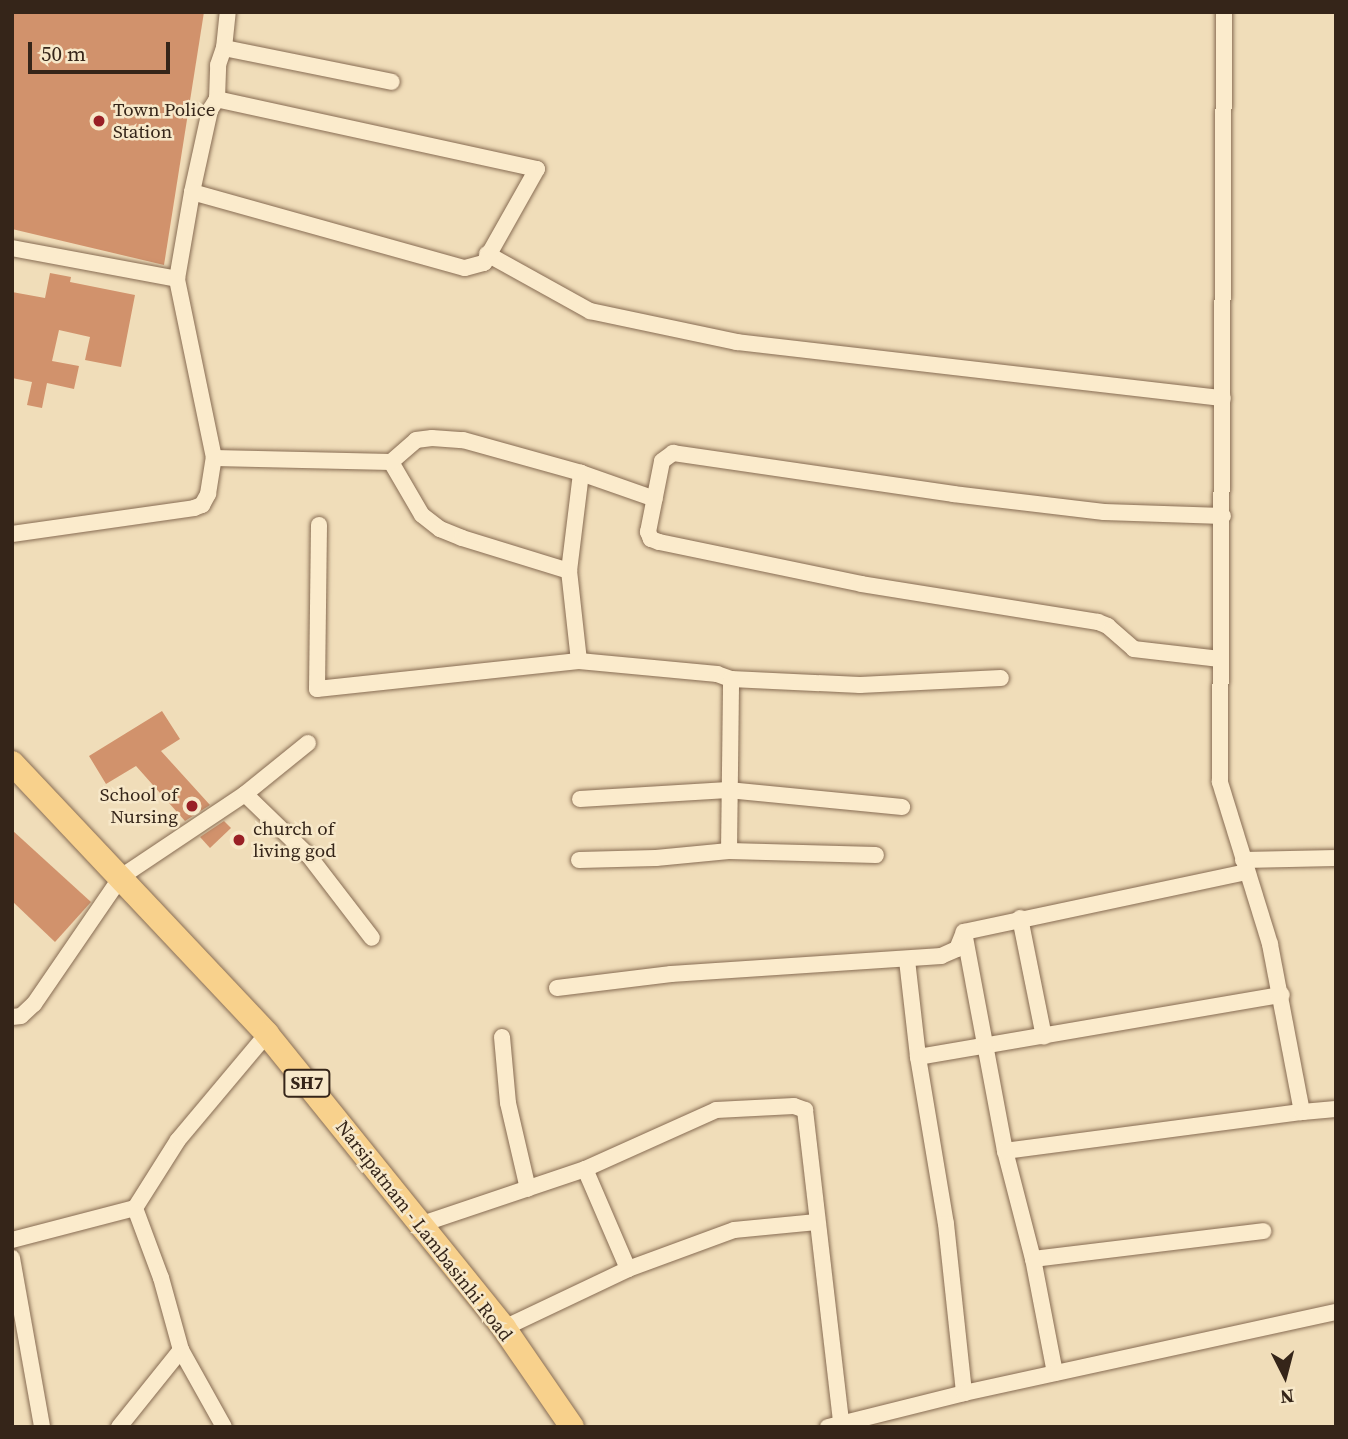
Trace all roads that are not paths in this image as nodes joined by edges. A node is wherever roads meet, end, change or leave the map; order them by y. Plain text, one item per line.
1 (228, 12) edge
2 (1224, 12) edge
3 (224, 48) junction
4 (392, 82) dead end
5 (216, 99) junction
6 (192, 192) junction
7 (12, 248) edge
8 (488, 254) junction
9 (177, 279) junction
10 (1223, 398) junction
11 (214, 458) junction
12 (391, 462) junction
13 (581, 473) junction
14 (655, 499) junction
15 (1223, 516) junction
16 (319, 525) dead end
17 (12, 534) edge
18 (569, 571) junction
19 (1220, 659) junction
20 (579, 661) junction
21 (1001, 678) dead end
22 (730, 679) junction
23 (308, 743) dead end
24 (12, 763) edge
25 (728, 790) junction
26 (244, 794) junction
27 (580, 799) dead end
28 (902, 807) dead end
29 (729, 851) junction
30 (876, 855) dead end
31 (1336, 858) edge
32 (579, 860) dead end
33 (1244, 866) junction
34 (121, 877) junction
35 (1020, 918) junction
36 (964, 932) junction
37 (372, 938) dead end
38 (907, 961) junction
39 (557, 988) dead end
40 (1282, 995) junction
41 (12, 1017) edge
42 (267, 1034) junction
43 (502, 1037) dead end
44 (1044, 1037) junction
45 (985, 1047) junction
46 (918, 1057) junction
47 (1336, 1109) edge
48 (1301, 1112) junction
49 (1005, 1151) junction
50 (585, 1169) junction
51 (528, 1189) junction
52 (135, 1208) junction
53 (817, 1222) junction
54 (419, 1225) junction
55 (1263, 1231) dead end
56 (12, 1240) edge
57 (12, 1258) edge
58 (1033, 1259) junction
59 (628, 1269) junction
60 (1336, 1312) edge
61 (504, 1328) junction
62 (181, 1350) junction
63 (1055, 1373) junction
64 (964, 1392) junction
65 (834, 1425) edge
66 (42, 1427) edge
67 (119, 1427) edge
68 (225, 1427) edge
69 (572, 1427) edge

1 - 3 street
2 - 10 street
3 - 4 street
3 - 5 street
5 - 6 street
5 - 8 street
6 - 8 street
6 - 9 street
7 - 9 street
8 - 10 street
9 - 11 street
10 - 15 street
11 - 12 street
11 - 17 street
12 - 13 street
12 - 18 street
13 - 14 street
13 - 18 street
14 - 15 street
14 - 19 street
15 - 19 street
16 - 20 street
18 - 20 street
19 - 33 street
20 - 22 street
21 - 22 street
22 - 25 street
23 - 26 street
24 - 34 main road, Narsipatnam - Lambasinhi Road / SH7
25 - 27 street
25 - 28 street
25 - 29 street
26 - 34 street
26 - 37 street
29 - 30 street
29 - 32 street
31 - 33 street
33 - 35 street
33 - 40 street
34 - 41 street
34 - 42 main road, Narsipatnam - Lambasinhi Road / SH7
35 - 36 street
35 - 44 street
36 - 38 street
36 - 45 street
38 - 39 street
38 - 46 street
40 - 44 street
40 - 48 street
42 - 52 street
42 - 54 main road, Narsipatnam - Lambasinhi Road / SH7
43 - 51 street
44 - 45 street
45 - 46 street
45 - 49 street
46 - 64 street
47 - 48 street
48 - 49 street
49 - 58 street
50 - 51 street
50 - 53 street
50 - 59 street
51 - 54 street
52 - 56 street
52 - 62 street
53 - 59 street
53 - 65 street
54 - 61 main road, Narsipatnam - Lambasinhi Road / SH7
55 - 58 street
57 - 66 street
58 - 63 street
59 - 61 street
60 - 63 street
61 - 69 main road, Narsipatnam - Lambasinhi Road / SH7
62 - 67 street
62 - 68 street
63 - 64 street
64 - 65 street

